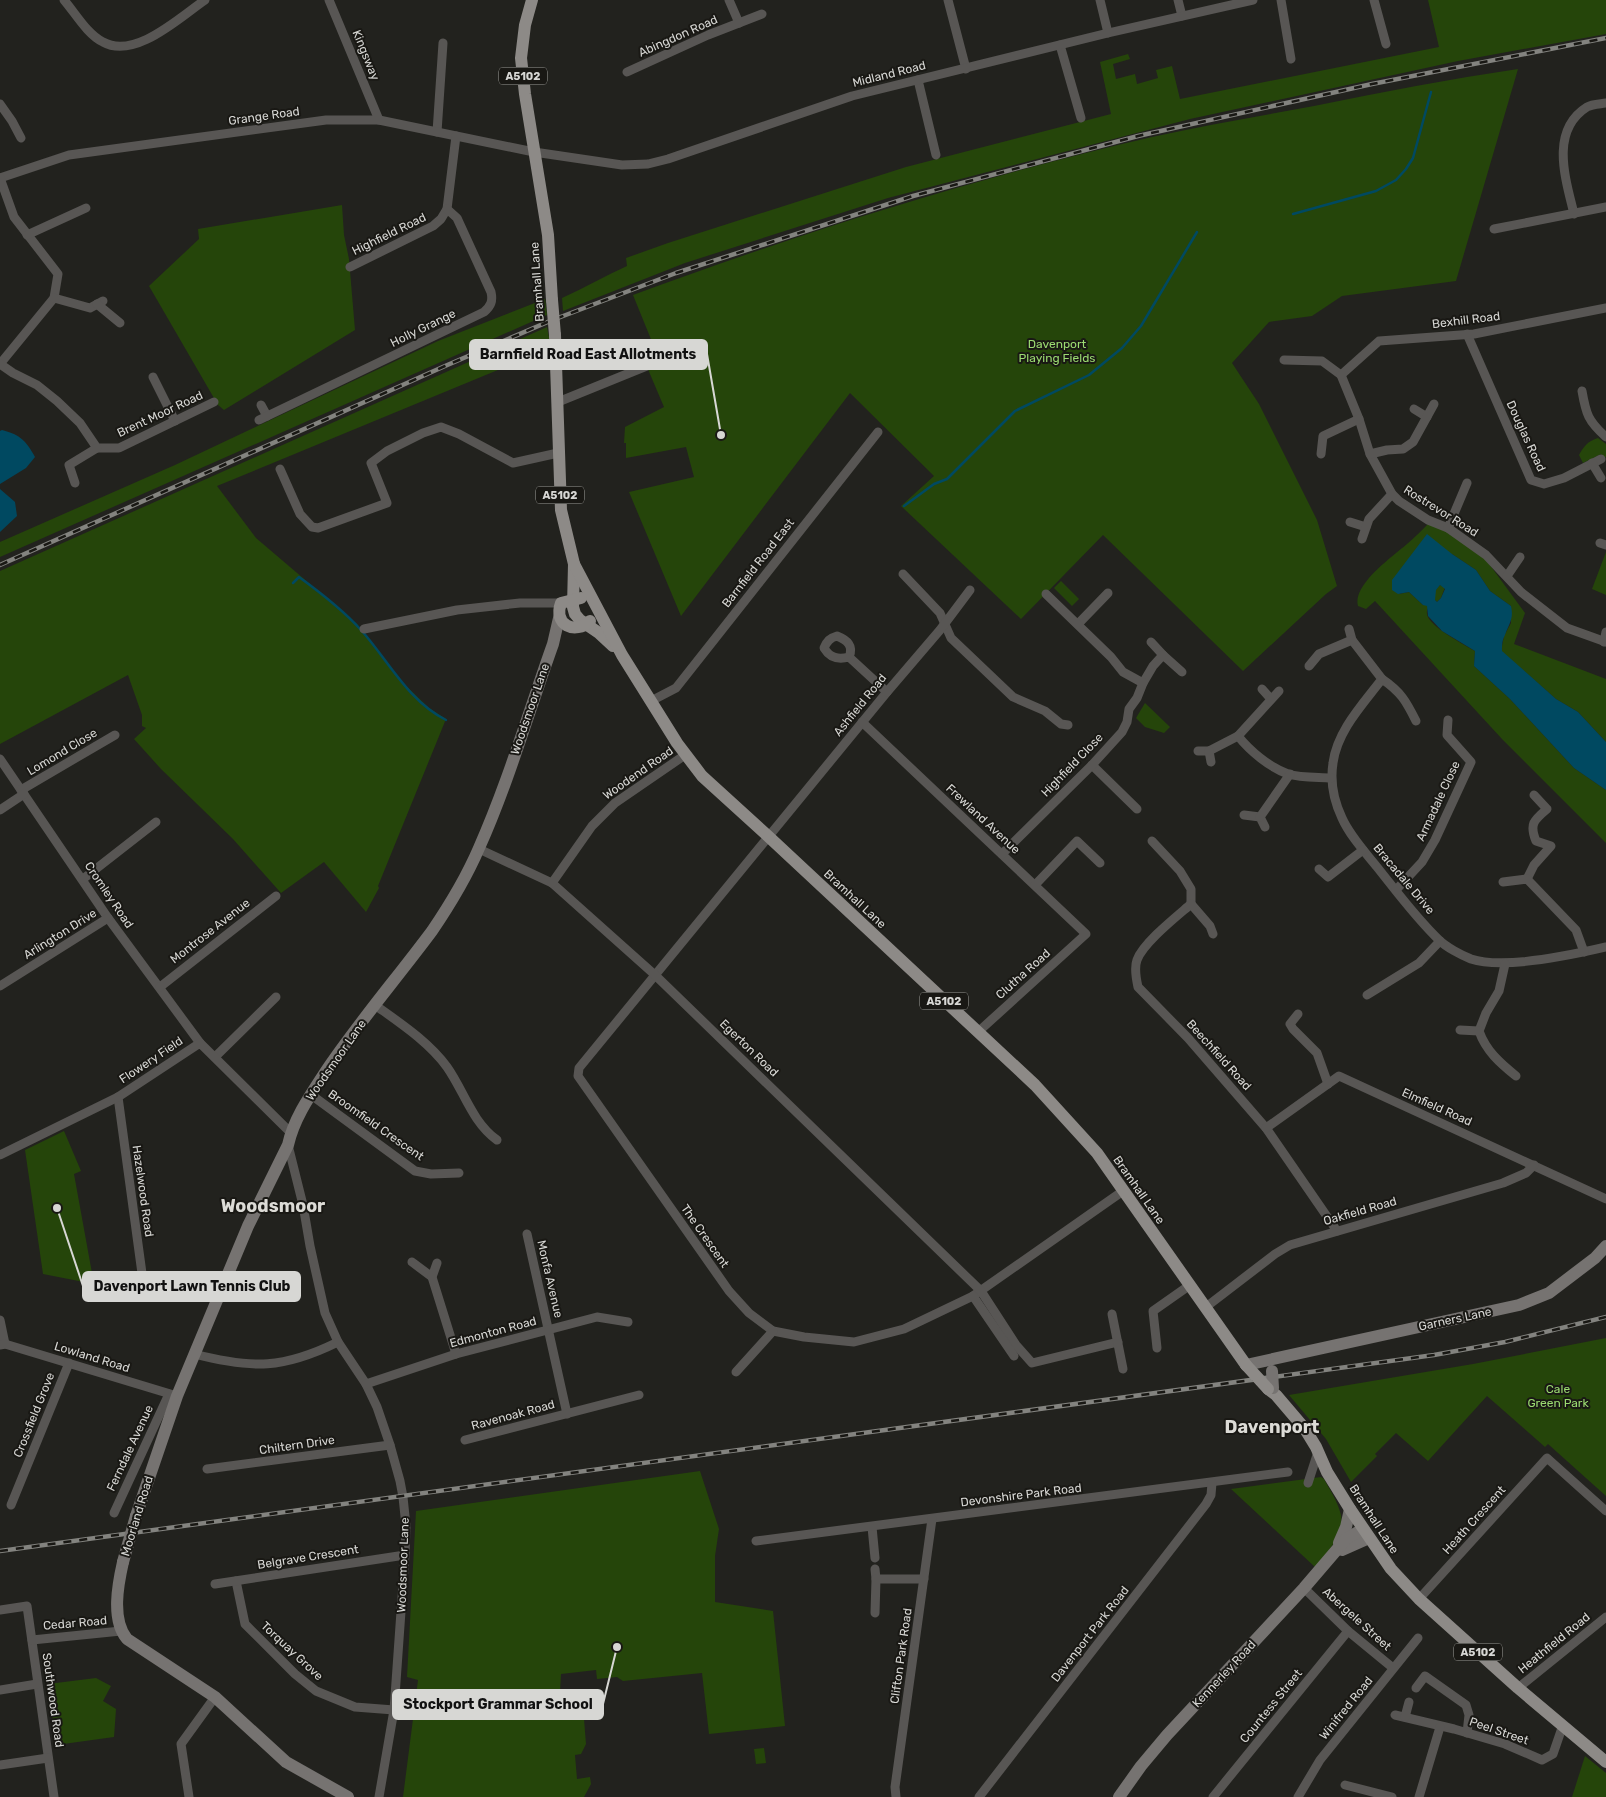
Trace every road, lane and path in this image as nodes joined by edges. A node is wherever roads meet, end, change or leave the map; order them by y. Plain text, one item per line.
1 (64, 0) edge
2 (205, 0) edge
3 (329, 0) edge
4 (532, 0) edge
5 (729, 0) edge
6 (948, 0) edge
7 (1100, 0) edge
8 (1178, 0) edge
9 (1253, 0) edge
10 (1281, 0) edge
11 (1374, 0) edge
12 (762, 14) dead end
13 (1182, 16) junction
14 (739, 23) junction
15 (1108, 33) junction
16 (443, 43) dead end
17 (1386, 44) dead end
18 (1060, 45) junction
19 (1291, 59) dead end
20 (966, 68) junction
21 (627, 72) dead end
22 (918, 80) junction
23 (1606, 102) edge
24 (0, 104) edge
25 (1080, 118) dead end
26 (379, 120) junction
27 (437, 132) junction
28 (456, 136) junction
29 (21, 138) dead end
30 (534, 152) junction
31 (936, 155) dead end
32 (0, 178) edge
33 (1606, 207) edge
34 (86, 208) dead end
35 (447, 209) junction
36 (1574, 214) junction
37 (1494, 229) dead end
38 (27, 235) junction
39 (350, 267) dead end
40 (54, 298) junction
41 (1606, 308) edge
42 (120, 323) dead end
43 (1466, 334) junction
44 (1284, 360) dead end
45 (659, 361) dead end
46 (0, 364) edge
47 (1341, 375) junction
48 (153, 377) dead end
49 (1582, 391) dead end
50 (214, 402) dead end
51 (558, 402) junction
52 (1434, 404) dead end
53 (261, 405) dead end
54 (1414, 409) dead end
55 (1427, 417) junction
56 (1359, 419) junction
57 (175, 421) junction
58 (878, 432) dead end
59 (1606, 438) edge
60 (97, 448) junction
61 (558, 453) junction
62 (1321, 454) dead end
63 (1370, 454) junction
64 (1601, 458) dead end
65 (1592, 464) junction
66 (280, 469) dead end
67 (1601, 478) dead end
68 (75, 483) dead end
69 (1467, 483) dead end
70 (1392, 494) junction
71 (1350, 522) dead end
72 (1366, 527) junction
73 (1448, 528) junction
74 (1362, 539) dead end
75 (1520, 557) dead end
76 (574, 564) junction
77 (903, 574) dead end
78 (1507, 576) junction
79 (970, 590) dead end
80 (1108, 592) dead end
81 (1046, 594) dead end
82 (591, 595) junction
83 (567, 602) junction
84 (597, 609) junction
85 (559, 618) junction
86 (945, 622) junction
87 (1078, 624) junction
88 (586, 625) junction
89 (572, 627) junction
90 (364, 629) dead end
91 (1349, 629) dead end
92 (1606, 632) edge
93 (1352, 640) junction
94 (1151, 642) dead end
95 (1605, 642) edge
96 (553, 644) junction
97 (622, 655) junction
98 (1163, 655) junction
99 (849, 657) dead end
100 (1309, 666) dead end
101 (1182, 672) dead end
102 (1382, 679) junction
103 (1143, 682) junction
104 (1262, 690) dead end
105 (1279, 691) dead end
106 (887, 692) junction
107 (1271, 699) junction
108 (651, 701) junction
109 (1448, 720) dead end
110 (1416, 721) dead end
111 (862, 722) junction
112 (1068, 724) dead end
113 (115, 735) dead end
114 (1238, 736) junction
115 (1198, 751) dead end
116 (1209, 751) junction
117 (685, 755) junction
118 (0, 759) edge
119 (1211, 762) dead end
120 (1092, 765) junction
121 (1290, 774) junction
122 (1331, 778) junction
123 (23, 792) junction
124 (1534, 795) dead end
125 (1137, 808) dead end
126 (0, 810) edge
127 (1244, 815) dead end
128 (1260, 817) junction
129 (156, 822) dead end
130 (1265, 827) dead end
131 (769, 837) junction
132 (1152, 841) dead end
133 (479, 850) junction
134 (1363, 850) junction
135 (1002, 854) junction
136 (1100, 863) dead end
137 (1319, 870) dead end
138 (1527, 878) junction
139 (82, 880) junction
140 (1503, 882) dead end
141 (552, 883) junction
142 (1035, 885) junction
143 (1396, 890) junction
144 (276, 896) dead end
145 (1191, 904) junction
146 (108, 918) junction
147 (1086, 934) joint
148 (1213, 934) dead end
149 (1440, 941) junction
150 (1606, 947) edge
151 (1584, 952) junction
152 (1505, 964) junction
153 (655, 975) junction
154 (0, 986) edge
155 (160, 987) junction
156 (1367, 995) dead end
157 (276, 997) dead end
158 (375, 1004) junction
159 (1298, 1014) dead end
160 (1460, 1030) dead end
161 (1479, 1031) junction
162 (978, 1032) junction
163 (200, 1043) junction
164 (215, 1057) junction
165 (1516, 1076) dead end
166 (1328, 1084) junction
167 (310, 1094) junction
168 (118, 1097) junction
169 (1266, 1128) junction
170 (289, 1139) junction
171 (496, 1140) dead end
172 (0, 1155) edge
173 (1534, 1165) junction
174 (459, 1173) dead end
175 (1123, 1191) junction
176 (1606, 1198) edge
177 (1337, 1231) junction
178 (527, 1234) dead end
179 (1606, 1246) edge
180 (412, 1262) dead end
181 (437, 1264) dead end
182 (432, 1277) junction
183 (1190, 1285) junction
184 (144, 1288) dead end
185 (977, 1294) junction
186 (1206, 1307) junction
187 (1112, 1314) dead end
188 (0, 1320) edge
189 (628, 1322) dead end
190 (549, 1330) junction
191 (773, 1331) junction
192 (338, 1342) junction
193 (1118, 1342) junction
194 (2, 1345) edge
195 (1157, 1348) dead end
196 (194, 1354) junction
197 (456, 1354) junction
198 (1014, 1356) dead end
199 (1288, 1356) junction
200 (69, 1363) junction
201 (1246, 1365) junction
202 (1124, 1369) dead end
203 (736, 1372) dead end
204 (366, 1384) junction
205 (1272, 1391) junction
206 (639, 1394) dead end
207 (173, 1395) junction
208 (567, 1414) junction
209 (465, 1440) dead end
210 (390, 1444) junction
211 (1318, 1452) junction
212 (207, 1469) dead end
213 (1288, 1472) dead end
214 (1212, 1482) junction
215 (1308, 1483) dead end
216 (11, 1505) dead end
217 (1350, 1508) junction
218 (1606, 1511) edge
219 (114, 1513) dead end
220 (932, 1519) junction
221 (872, 1527) junction
222 (1366, 1533) junction
223 (756, 1541) dead end
224 (1333, 1554) junction
225 (405, 1555) junction
226 (875, 1558) dead end
227 (875, 1569) dead end
228 (876, 1579) junction
229 (924, 1580) junction
230 (236, 1581) junction
231 (216, 1584) dead end
232 (1304, 1588) junction
233 (1420, 1599) junction
234 (0, 1610) edge
235 (875, 1613) dead end
236 (1606, 1618) edge
237 (1348, 1631) junction
238 (121, 1632) junction
239 (1418, 1638) dead end
240 (32, 1640) junction
241 (1393, 1668) junction
242 (37, 1684) junction
243 (1416, 1688) dead end
244 (1518, 1688) junction
245 (0, 1690) edge
246 (215, 1697) junction
247 (1409, 1702) dead end
248 (394, 1710) junction
249 (1563, 1725) junction
250 (1440, 1727) junction
251 (1467, 1733) junction
252 (48, 1758) junction
253 (1606, 1762) edge
254 (0, 1766) edge
255 (1345, 1785) dead end
256 (54, 1797) edge
257 (189, 1797) edge
258 (348, 1797) edge
259 (379, 1797) edge
260 (896, 1797) edge
261 (979, 1797) edge
262 (1119, 1797) edge
263 (1213, 1797) edge
264 (1298, 1797) edge
265 (1392, 1797) edge
266 (1419, 1797) edge

1 - 2 street
3 - 26 street, Kingsway
4 - 30 main road, Bramhall Lane / A5102
5 - 14 street
6 - 20 street
7 - 15 street
8 - 13 street
9 - 13 street, Midland Road
10 - 19 street
11 - 17 street
12 - 14 street, Abingdon Road
13 - 15 street, Midland Road
14 - 21 street, Abingdon Road
15 - 18 street, Midland Road
16 - 27 street
18 - 20 street, Midland Road
18 - 25 street
20 - 22 street, Midland Road
22 - 30 street, Midland Road
22 - 31 street
23 - 36 street
24 - 29 street
26 - 27 street, Grange Road
26 - 32 street, Grange Road
27 - 28 street, Grange Road
28 - 30 street, Grange Road
28 - 35 street
30 - 51 main road, Bramhall Lane / A5102, bridge
32 - 38 street
33 - 36 street
34 - 38 street
35 - 39 street, Highfield Road
35 - 53 street, Holly Grange
36 - 37 street
38 - 40 street
40 - 42 street
40 - 46 street
41 - 43 street, Bexhill Road
43 - 47 street, Bexhill Road
43 - 65 street, Douglas Road
44 - 47 street
45 - 51 street
46 - 60 street
47 - 56 street, Rostrevor Road
48 - 57 street
49 - 59 street
50 - 57 street, Brent Moor Road
51 - 61 main road, Bramhall Lane / A5102
52 - 55 street
54 - 55 street
55 - 63 street
56 - 62 street
56 - 63 street, Rostrevor Road
57 - 60 street, Brent Moor Road
58 - 108 street, Barnfield Road East
60 - 68 street
61 - 66 street
61 - 76 main road, Bramhall Lane / A5102
63 - 70 street, Rostrevor Road
64 - 65 street, Douglas Road
65 - 67 street
69 - 73 street
70 - 72 street
70 - 73 street, Rostrevor Road
71 - 72 street
72 - 74 street
73 - 78 street, Rostrevor Road
75 - 78 street
76 - 82 main road, Bramhall Lane / A5102
76 - 83 main road, Bramhall Lane / A5102
77 - 86 street
78 - 95 street, Rostrevor Road
79 - 86 street, Ashfield Road
80 - 87 street
81 - 87 street
82 - 83 main road
82 - 84 main road, Bramhall Lane / A5102
83 - 85 main road, Bramhall Lane / A5102
83 - 88 main road, Bramhall Lane / A5102
83 - 90 street
84 - 88 main road
84 - 97 main road, Bramhall Lane / A5102
85 - 89 main road
85 - 96 street, Woodsmoor Lane
86 - 106 street, Ashfield Road
86 - 112 street
87 - 103 street
88 - 89 main road
88 - 97 main road, Bramhall Lane / A5102
89 - 96 street
91 - 93 street
92 - 95 street
93 - 100 street
93 - 102 street
94 - 98 street
96 - 133 street, Woodsmoor Lane
97 - 108 main road, Bramhall Lane / A5102
98 - 101 street
98 - 103 street, Highfield Close
99 - 106 street
102 - 110 street
102 - 122 street, Bracadale Drive
103 - 120 street, Highfield Close
104 - 107 street
105 - 107 street
106 - 111 street, Ashfield Road
107 - 114 street
108 - 117 main road, Bramhall Lane / A5102
109 - 143 street, Armadale Close
111 - 131 street, Ashfield Road
111 - 135 street, Frewland Avenue
113 - 123 street, Lomond Close
114 - 116 street
114 - 121 street
115 - 116 street
116 - 119 street
117 - 131 main road, Bramhall Lane / A5102
117 - 141 street, Woodend Road
118 - 123 street, Cromley Road
120 - 125 street
120 - 135 street, Highfield Close
121 - 122 street
121 - 128 street
122 - 134 street, Bracadale Drive
123 - 126 street, Lomond Close
123 - 139 street, Cromley Road
124 - 138 street
127 - 128 street
128 - 130 street
129 - 139 street
131 - 153 street, The Crescent
131 - 162 main road, Bramhall Lane / A5102
132 - 145 street
133 - 141 street, Egerton Road
133 - 158 street, Woodsmoor Lane
134 - 137 street
134 - 143 street, Bracadale Drive
135 - 142 street, Frewland Avenue
136 - 142 street
138 - 140 street
138 - 151 street
139 - 146 street, Cromley Road
141 - 153 street, Egerton Road
142 - 147 street, Frewland Avenue
143 - 149 street, Bracadale Drive
144 - 155 street, Montrose Avenue
145 - 148 street
145 - 169 street, Beechfield Road
146 - 154 street, Arlington Drive
146 - 155 street, Cromley Road
147 - 162 street, Clutha Road
149 - 152 street, Bracadale Drive
149 - 156 street
150 - 151 street, Bracadale Drive
151 - 152 street, Bracadale Drive
152 - 161 street
153 - 185 street, Egerton Road
153 - 191 street, The Crescent
155 - 163 street, Cromley Road
157 - 164 street
158 - 167 street, Woodsmoor Lane
158 - 171 street
159 - 166 street
160 - 161 street
161 - 165 street
162 - 175 main road, Bramhall Lane / A5102
163 - 164 street, Flowery Field
163 - 168 street, Flowery Field
164 - 170 street, Flowery Field
166 - 169 street, Elmfield Road
166 - 173 street, Elmfield Road
167 - 170 street, Woodsmoor Lane
167 - 174 street, Broomfield Crescent
168 - 172 street, Flowery Field
168 - 184 street, Hazelwood Road
169 - 177 street, Beechfield Road
170 - 192 street, Woodsmoor Lane
170 - 196 street, Moorland Road
173 - 176 street, Elmfield Road
173 - 177 street, Oakfield Road
175 - 183 main road, Bramhall Lane / A5102
175 - 185 street, The Crescent
177 - 186 street, Oakfield Road
178 - 190 street, Monfa Avenue
179 - 199 street, Garners Lane
180 - 182 street
181 - 182 street
182 - 197 street
183 - 186 main road, Bramhall Lane / A5102
183 - 195 street
185 - 191 street, The Crescent
185 - 193 street
185 - 198 street
186 - 201 main road, Bramhall Lane / A5102
187 - 193 street
188 - 194 street
189 - 190 street, Edmonton Road
190 - 197 street, Edmonton Road
190 - 208 street, Ravenoak Road
191 - 203 street
192 - 196 street
192 - 204 street, Woodsmoor Lane
193 - 202 street
194 - 200 street, Lowland Road
196 - 207 street, Moorland Road
197 - 204 street, Edmonton Road
199 - 201 street, Garners Lane
199 - 205 street, bridge
200 - 207 street, Lowland Road
200 - 216 street, Crossfield Grove
201 - 205 main road, Bramhall Lane / A5102, bridge
204 - 210 street, Woodsmoor Lane
205 - 211 main road, Bramhall Lane / A5102
206 - 208 street, Ravenoak Road
207 - 219 street, Ferndale Avenue
207 - 238 street, Moorland Road, bridge
208 - 209 street, Ravenoak Road
210 - 212 street, Chiltern Drive
210 - 225 street, Woodsmoor Lane
211 - 215 street
211 - 217 main road, Bramhall Lane / A5102
213 - 214 street, Devonshire Park Road
214 - 220 street, Devonshire Park Road
214 - 261 street, Davenport Park Road
217 - 222 main road, Bramhall Lane / A5102
217 - 224 street
218 - 233 street, Heath Crescent
220 - 221 street, Devonshire Park Road
220 - 229 street, Clifton Park Road
221 - 223 street, Devonshire Park Road
221 - 226 street
222 - 224 street
222 - 233 main road, Bramhall Lane / A5102
224 - 232 street, Kennerley Road
225 - 230 street, Belgrave Crescent
225 - 248 street, Woodsmoor Lane
227 - 228 street
228 - 229 street
228 - 235 street
229 - 260 street, Clifton Park Road
230 - 231 street, Belgrave Crescent
230 - 248 street, Torquay Grove
232 - 237 street, Abergele Street
232 - 262 street, Kennerley Road
233 - 244 main road, Bramhall Lane / A5102
234 - 240 street, Southwood Road
236 - 244 street, Heathfield Road
237 - 241 street, Abergele Street
237 - 263 street, Countess Street
238 - 240 street, Cedar Road
238 - 246 street
239 - 241 street, Winifred Road
240 - 242 street, Southwood Road
241 - 264 street, Winifred Road
242 - 245 street
242 - 252 street, Southwood Road
243 - 251 street
244 - 249 main road, Bramhall Lane / A5102
246 - 257 street
246 - 258 street
247 - 250 street, Peel Street
248 - 259 street, Woodsmoor Lane
249 - 251 street, Peel Street
249 - 253 main road, Bramhall Lane / A5102
250 - 251 street, Peel Street
250 - 266 street
252 - 254 street
252 - 256 street, Southwood Road
255 - 265 street

